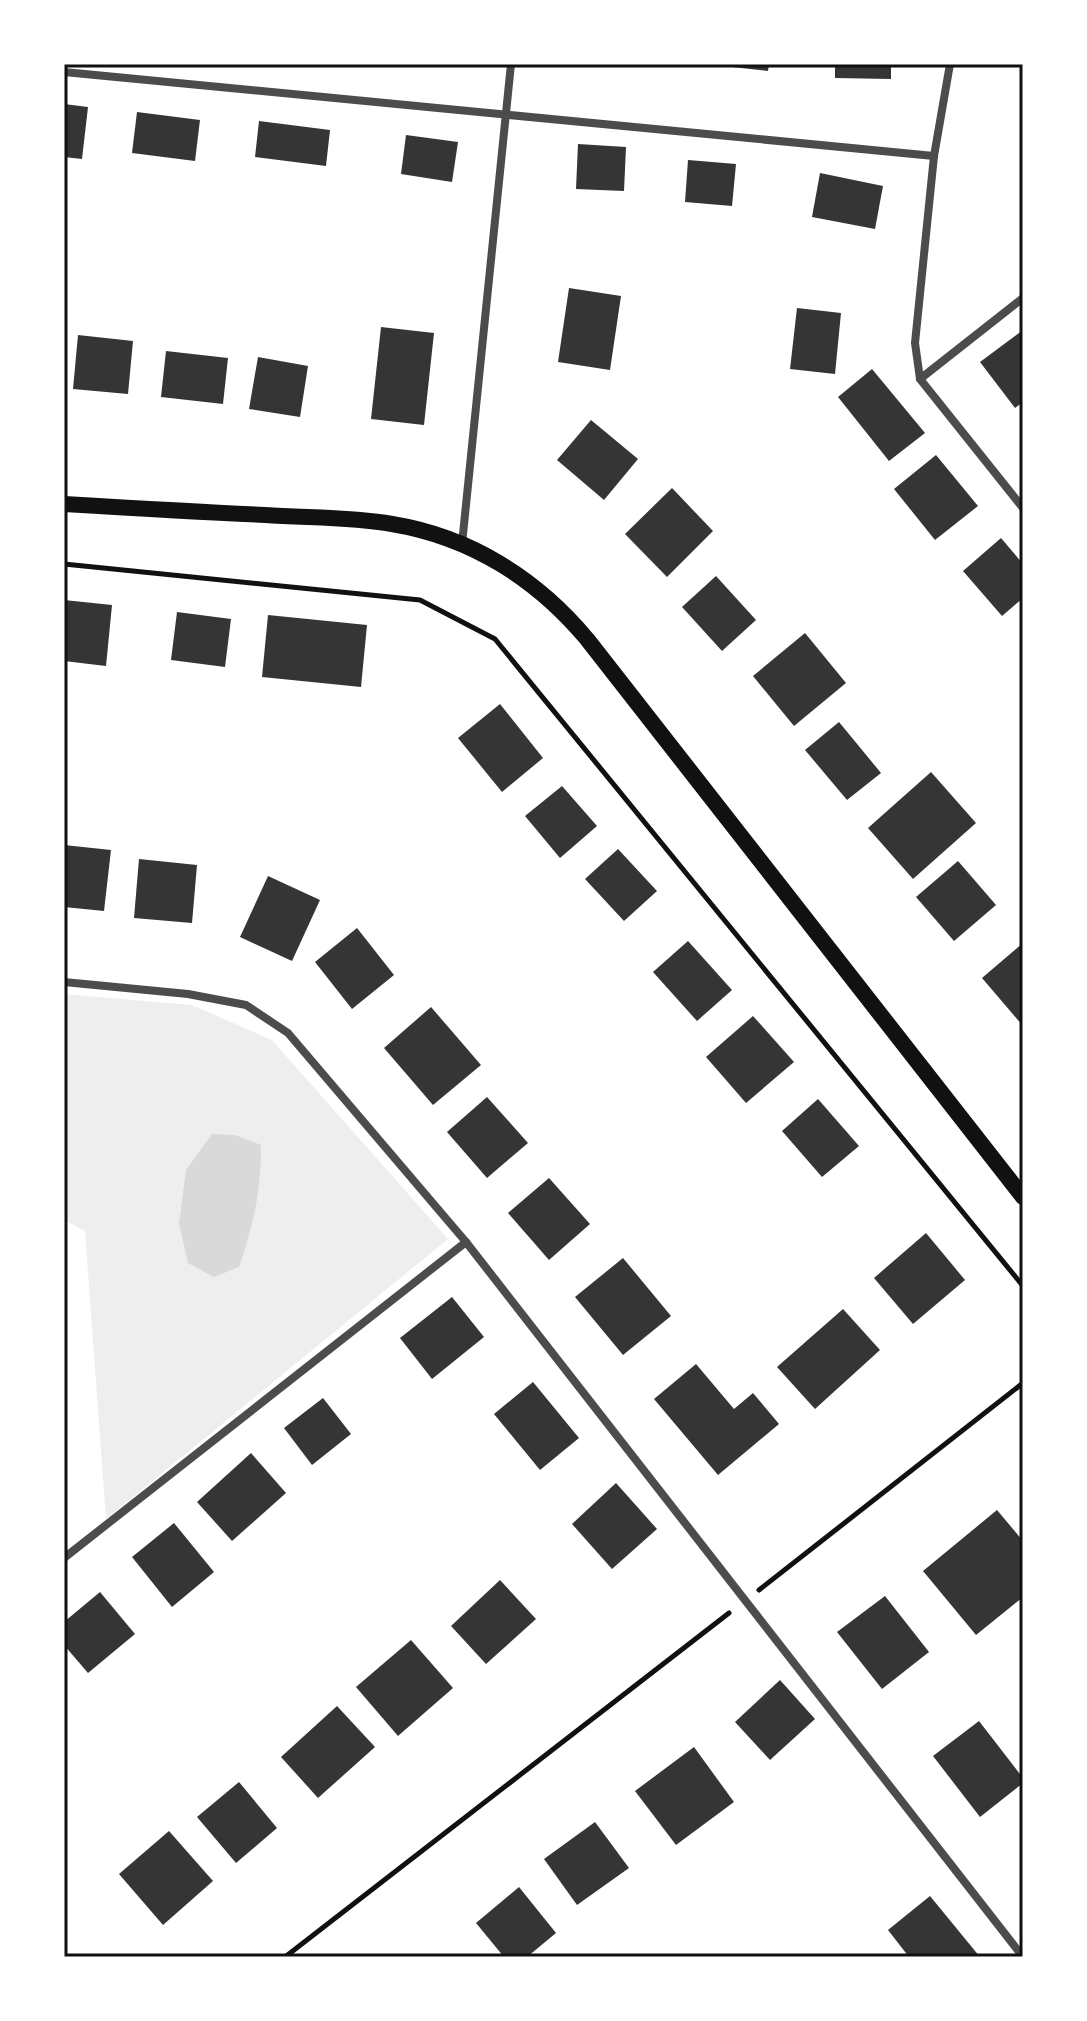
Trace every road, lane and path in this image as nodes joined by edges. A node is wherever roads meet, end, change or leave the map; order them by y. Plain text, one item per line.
1 (511, 64) edge
2 (950, 64) edge
3 (64, 72) edge
4 (507, 115) junction
5 (934, 156) junction
6 (1023, 298) edge
7 (920, 379) junction
8 (64, 504) edge
9 (1023, 508) edge
10 (462, 544) junction
11 (64, 564) edge
12 (64, 982) edge
13 (1023, 1197) edge
14 (466, 1242) junction
15 (1023, 1286) edge
16 (1023, 1383) edge
17 (64, 1558) edge
18 (745, 1601) junction
19 (285, 1957) edge
20 (1023, 1957) edge

1 - 4 street
2 - 5 street
3 - 4 street
4 - 5 street
4 - 10 street
5 - 7 street
6 - 7 street
7 - 9 street
8 - 10 main road
10 - 13 main road
11 - 15 path
12 - 14 street
14 - 17 street
14 - 18 street
16 - 18 path
18 - 19 path
18 - 20 street

